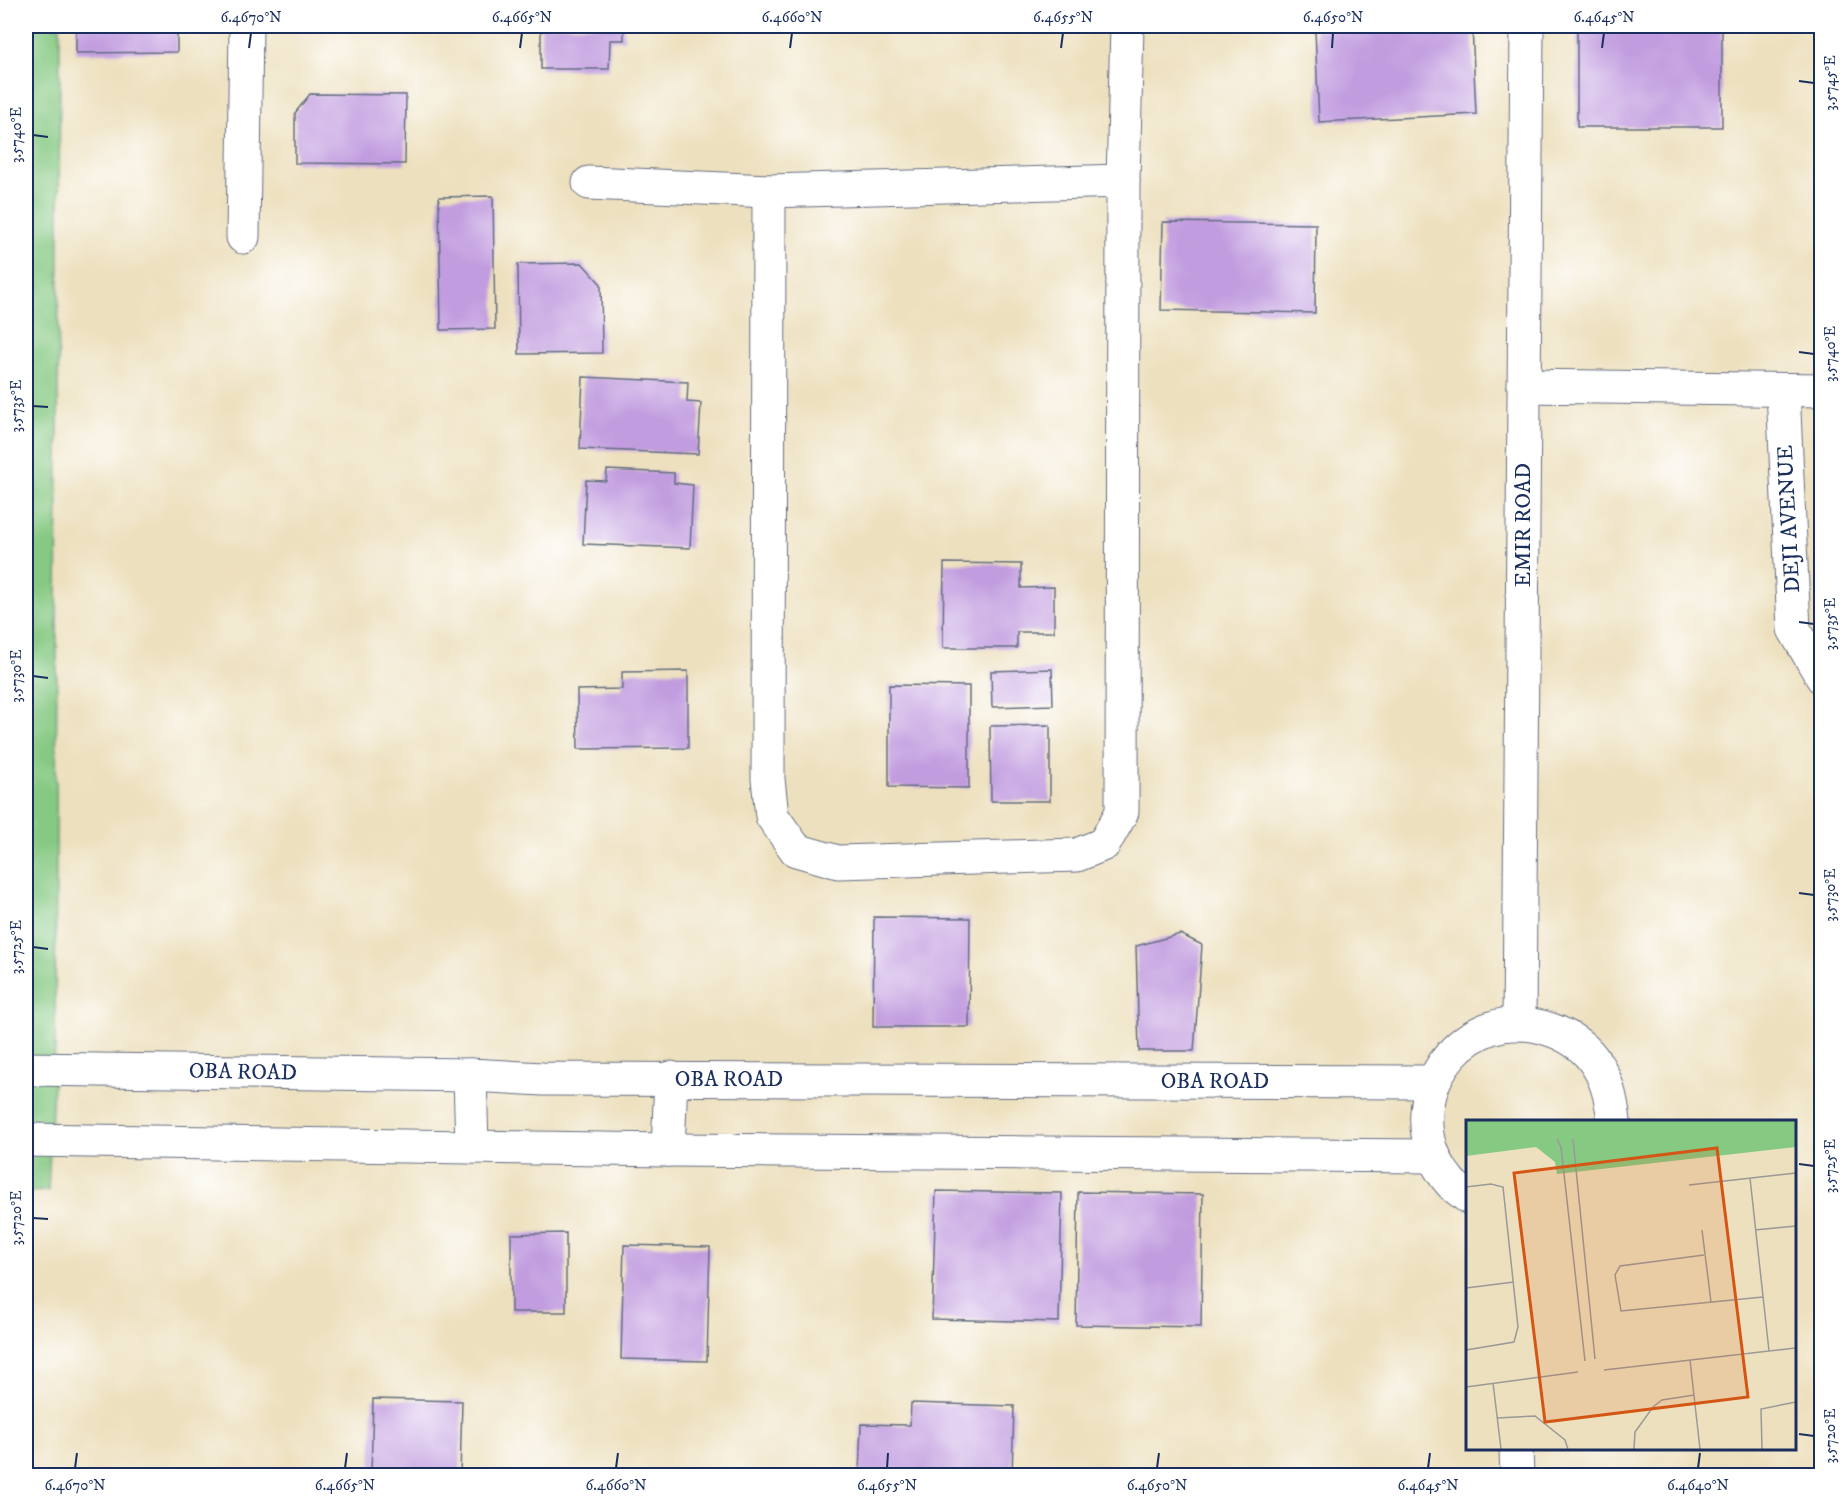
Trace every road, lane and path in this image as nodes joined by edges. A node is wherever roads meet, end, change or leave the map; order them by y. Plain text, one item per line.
1 (246, 26) edge
2 (1127, 26) edge
3 (1527, 26) edge
4 (1123, 181) junction
5 (589, 183) dead end
6 (769, 191) junction
7 (243, 237) dead end
8 (1524, 386) junction
9 (1783, 390) junction
10 (1821, 390) edge
11 (1821, 677) edge
12 (1519, 1024) junction
13 (26, 1069) edge
14 (470, 1075) junction
15 (671, 1078) junction
16 (1433, 1082) junction
17 (1614, 1120) edge
18 (26, 1140) edge
19 (472, 1147) junction
20 (668, 1150) junction
21 (1434, 1156) junction
22 (1466, 1196) edge
23 (1516, 1450) edge
24 (1516, 1476) edge

1 - 7 street
2 - 4 street
3 - 8 street, EMIR ROAD
4 - 6 street
4 - 6 street
5 - 6 street
8 - 9 street
8 - 12 street, EMIR ROAD
9 - 10 street
9 - 11 street, DEJI AVENUE
12 - 16 street
12 - 17 street
13 - 14 street, OBA ROAD
14 - 15 street, OBA ROAD
14 - 19 street
15 - 16 street, OBA ROAD
15 - 20 street
16 - 21 street
18 - 19 street
19 - 20 street
20 - 21 street
21 - 22 street
23 - 24 street

